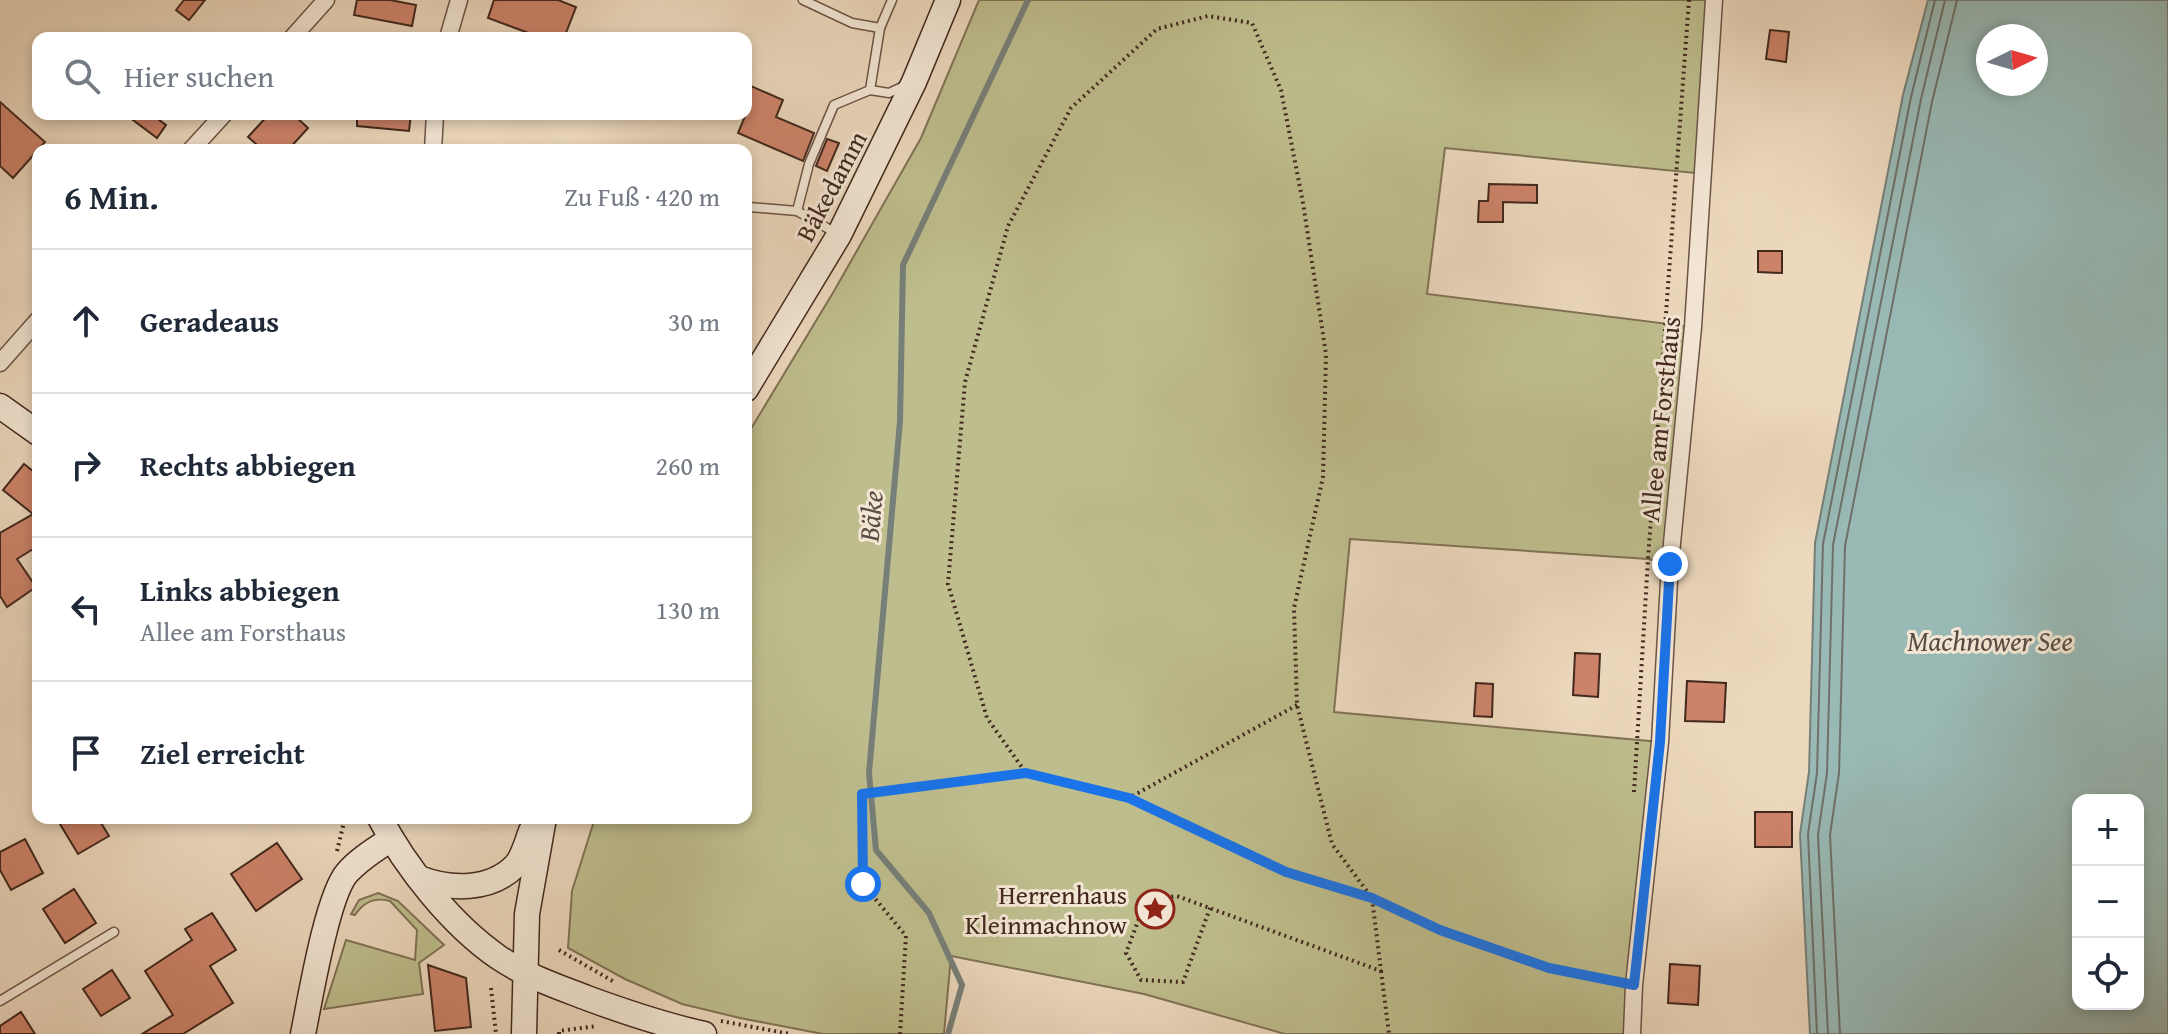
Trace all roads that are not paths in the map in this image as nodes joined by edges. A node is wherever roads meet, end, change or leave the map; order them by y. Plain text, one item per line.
1 (326, 0) edge
2 (459, 0) edge
3 (803, 0) edge
4 (892, 0) edge
5 (948, 0) edge
6 (1714, 0) edge
7 (880, 28) junction
8 (297, 32) edge
9 (450, 32) edge
10 (914, 82) junction
11 (870, 90) junction
12 (218, 120) edge
13 (435, 120) edge
14 (196, 144) edge
15 (433, 144) edge
16 (752, 207) edge
17 (797, 211) junction
18 (839, 235) junction
19 (32, 327) edge
20 (0, 363) edge
21 (752, 379) edge
22 (0, 406) edge
23 (32, 429) edge
24 (534, 824) edge
25 (543, 824) edge
26 (386, 828) edge
27 (419, 878) junction
28 (114, 932) dead end
29 (524, 973) junction
30 (0, 1001) edge
31 (303, 1034) edge
32 (524, 1034) edge
33 (704, 1034) edge
34 (1632, 1034) edge

1 - 8 street
2 - 9 street
3 - 7 lane
4 - 7 lane
5 - 10 main road, Bäkedamm
6 - 34 street, Allee am Forsthaus
7 - 11 lane
10 - 11 lane
10 - 18 main road, Bäkedamm
11 - 17 lane
12 - 14 street
13 - 15 street
16 - 17 lane
17 - 18 lane
18 - 21 main road, Bäkedamm
19 - 20 street
22 - 23 main road
24 - 27 main road
25 - 29 main road
26 - 27 main road
26 - 31 main road
27 - 29 main road
28 - 30 lane
29 - 32 main road
29 - 33 main road

